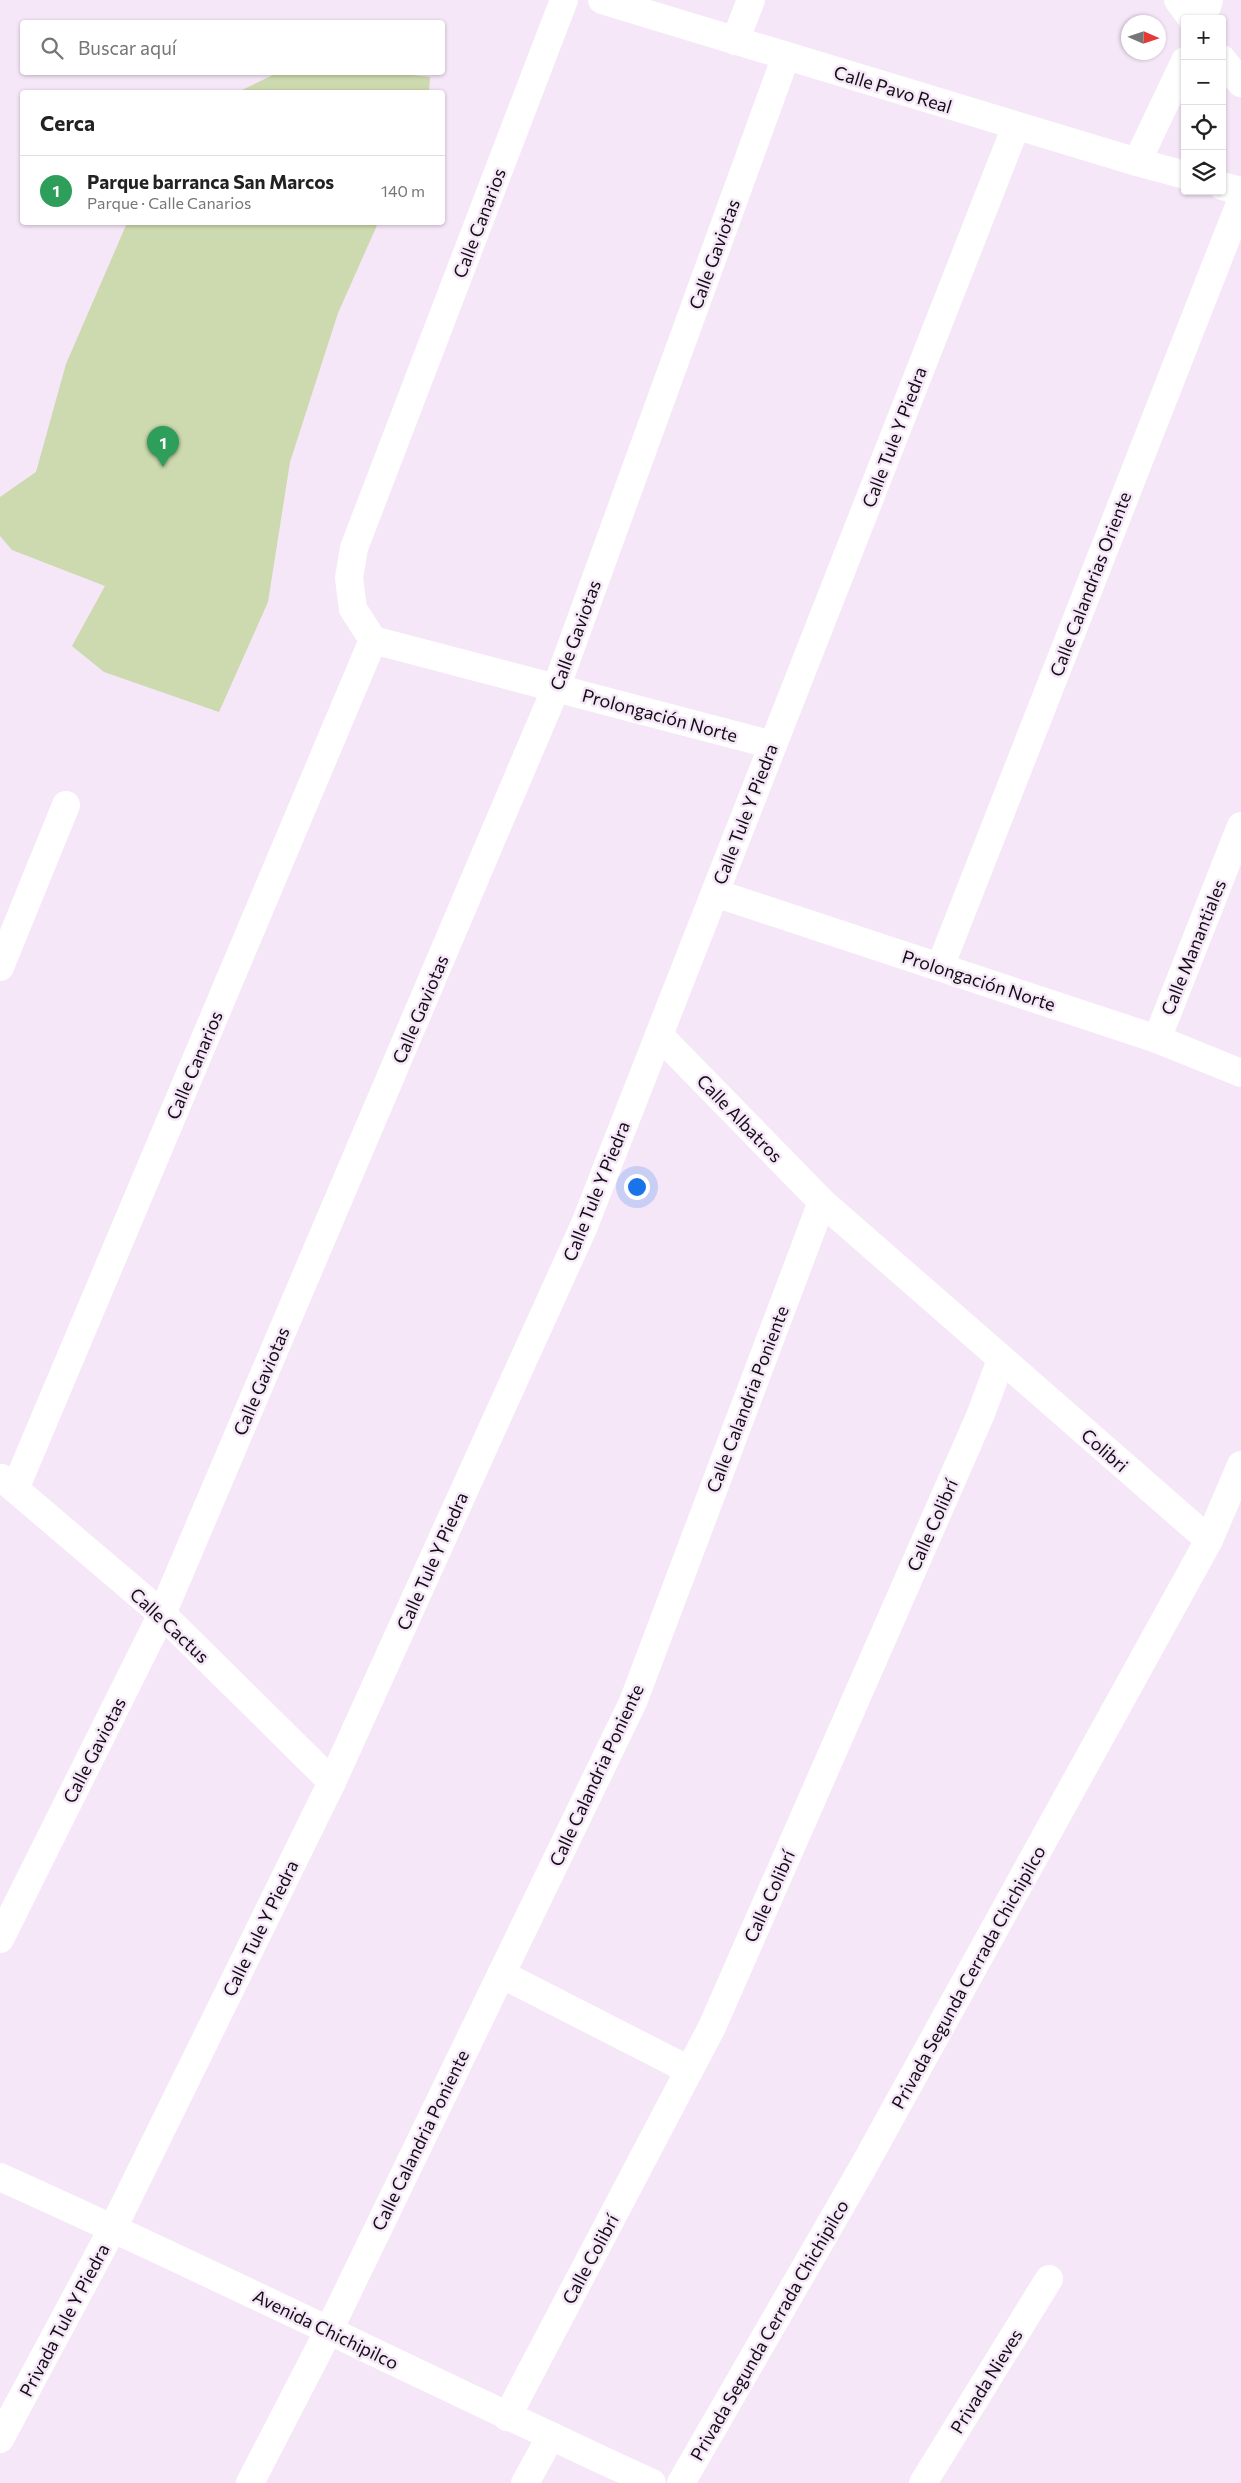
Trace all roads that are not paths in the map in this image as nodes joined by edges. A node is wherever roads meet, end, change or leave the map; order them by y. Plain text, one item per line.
1 (564, 0) edge
2 (602, 0) edge
3 (751, 0) edge
4 (1178, 0) edge
5 (1209, 0) edge
6 (1189, 15) edge
7 (1204, 15) edge
8 (734, 41) junction
9 (786, 56) junction
10 (1224, 60) edge
11 (1181, 69) edge
12 (1241, 83) edge
13 (1016, 126) junction
14 (1137, 162) junction
15 (1181, 174) edge
16 (1226, 187) edge
17 (1241, 191) edge
18 (1241, 201) edge
19 (373, 640) junction
20 (556, 688) junction
21 (773, 744) junction
22 (66, 805) dead end
23 (1241, 826) edge
24 (715, 893) junction
25 (940, 966) junction
26 (0, 967) edge
27 (659, 1035) junction
28 (1157, 1039) junction
29 (1241, 1073) edge
30 (822, 1202) junction
31 (1001, 1360) junction
32 (1241, 1464) edge
33 (7, 1483) edge
34 (1209, 1540) junction
35 (162, 1614) junction
36 (332, 1782) junction
37 (0, 1939) edge
38 (501, 1974) junction
39 (689, 2070) junction
40 (0, 2177) edge
41 (113, 2228) junction
42 (1049, 2279) dead end
43 (328, 2330) junction
44 (507, 2417) junction
45 (551, 2436) junction
46 (0, 2439) edge
47 (250, 2483) edge
48 (525, 2483) edge
49 (652, 2483) edge
50 (681, 2483) edge
51 (923, 2483) edge

1 - 19 street, Calle Canarios
2 - 8 street, Calle Pavo Real
3 - 8 street
4 - 6 street
5 - 7 street
8 - 9 street, Calle Pavo Real
9 - 13 street, Calle Pavo Real
9 - 20 street, Calle Gaviotas
10 - 12 street
11 - 14 street
13 - 14 street, Calle Pavo Real
13 - 21 street, Calle Tule Y Piedra
14 - 15 street, Calle Pavo Real
16 - 17 street
18 - 25 street, Calle Calandrias Oriente
19 - 20 street, Prolongación Norte
19 - 33 street, Calle Canarios
20 - 21 street, Prolongación Norte
20 - 35 street, Calle Gaviotas
21 - 24 street, Calle Tule Y Piedra
22 - 26 street
23 - 28 street, Calle Manantiales
24 - 25 street, Prolongación Norte
24 - 27 street, Calle Tule Y Piedra
25 - 28 street, Prolongación Norte
27 - 30 street, Calle Albatros
27 - 36 street, Calle Tule Y Piedra
28 - 29 street, Prolongación Norte
30 - 31 street, Calle Albatros
30 - 38 street, Calle Calandria Poniente
31 - 34 street, Colibri
31 - 39 street, Calle Colibrí
32 - 34 street, Privada Segunda Cerrada Chichipilco
33 - 35 street, Calle Cactus
34 - 50 street, Privada Segunda Cerrada Chichipilco
35 - 36 street, Calle Cactus
35 - 37 street, Calle Gaviotas
36 - 41 street, Calle Tule Y Piedra
38 - 39 street
38 - 43 street, Calle Calandria Poniente
39 - 44 street, Calle Colibrí
40 - 41 street, Avenida Chichipilco
41 - 43 street, Avenida Chichipilco
41 - 46 street, Privada Tule Y Piedra
42 - 51 street, Privada Nieves
43 - 44 street, Avenida Chichipilco
43 - 47 street, Calle Calandria Poniente
44 - 45 street, Avenida Chichipilco
45 - 48 street
45 - 49 street, Avenida Chichipilco

